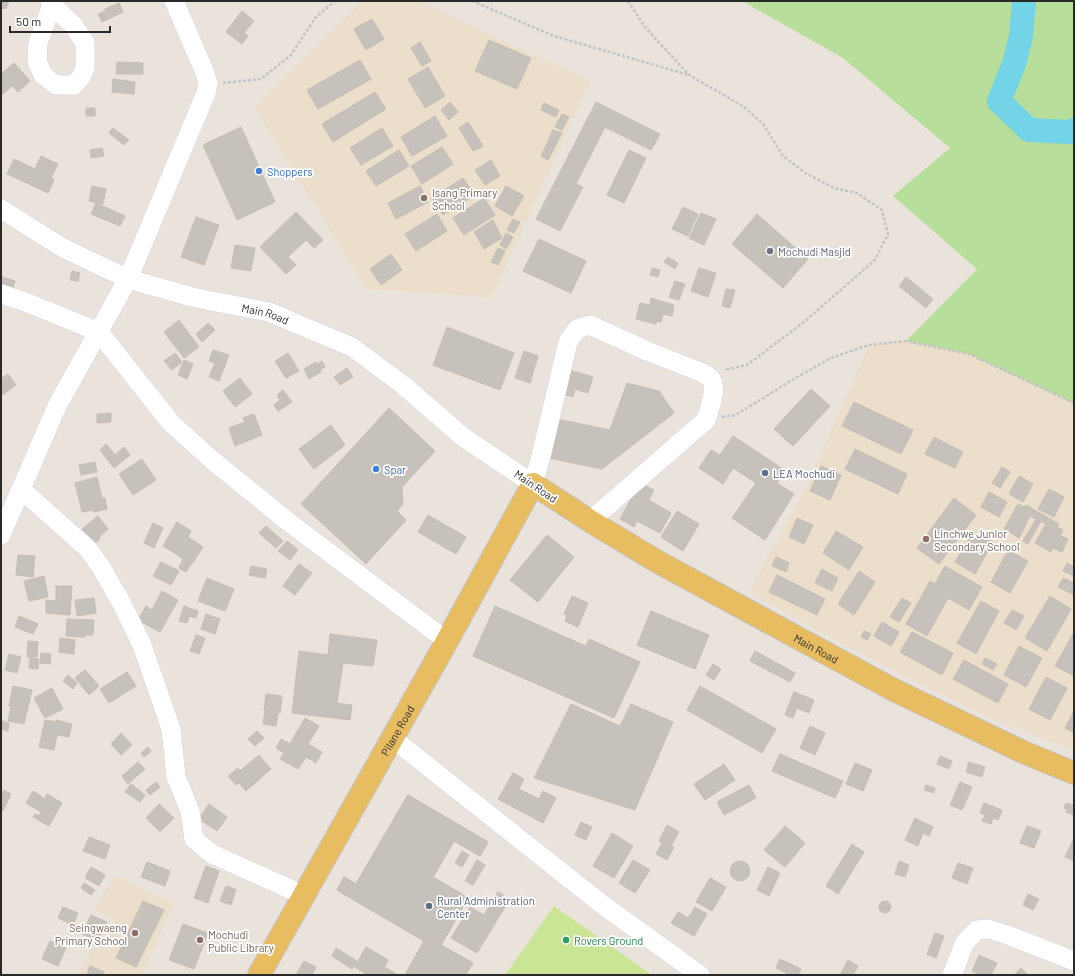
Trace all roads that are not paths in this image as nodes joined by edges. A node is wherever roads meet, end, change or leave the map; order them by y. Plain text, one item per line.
1 (174, 1) edge
2 (1, 209) edge
3 (128, 279) junction
4 (1, 294) edge
5 (98, 332) junction
6 (533, 484) junction
7 (21, 489) junction
8 (590, 521) junction
9 (1, 535) edge
10 (447, 641) junction
11 (392, 738) junction
12 (1074, 773) edge
13 (303, 895) junction
14 (1074, 962) edge
15 (258, 975) edge
16 (700, 975) edge
17 (952, 975) edge

1 - 3 street
2 - 3 street, Main Road
3 - 5 street
3 - 6 street, Main Road
4 - 5 street
5 - 7 street
5 - 10 street
6 - 8 main road, Main Road
6 - 8 street
6 - 10 main road, Pilane Road
7 - 9 street
7 - 13 street
8 - 12 main road, Main Road
10 - 11 main road, Pilane Road
11 - 13 main road, Pilane Road
11 - 16 street
13 - 15 main road, Pilane Road
14 - 17 street

